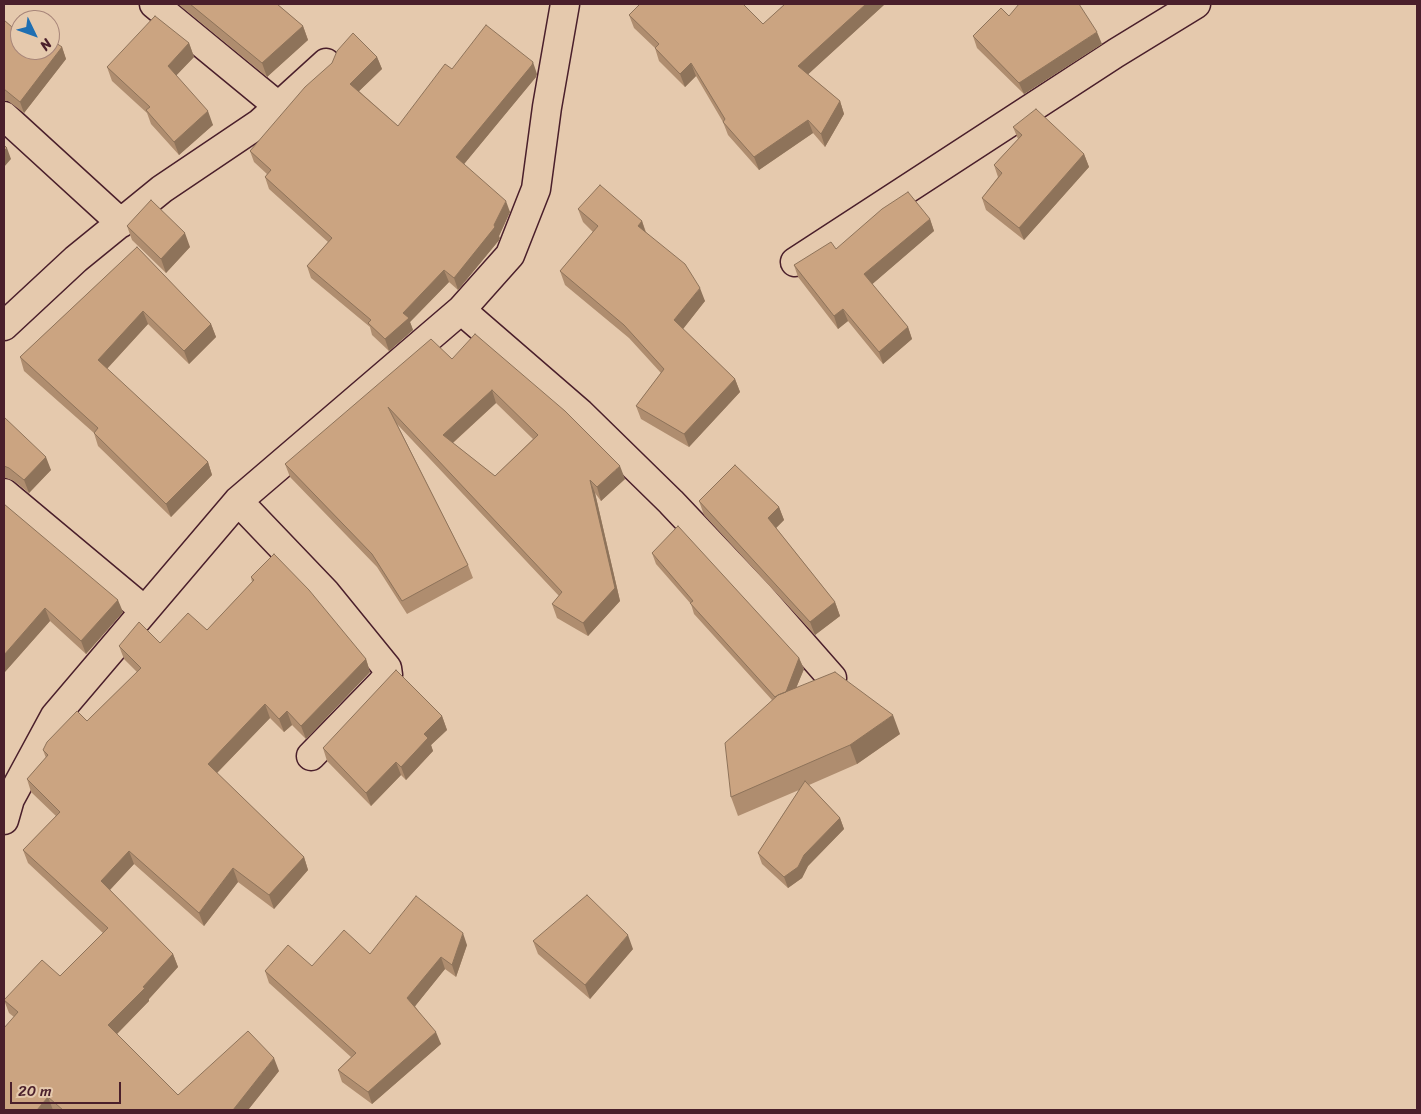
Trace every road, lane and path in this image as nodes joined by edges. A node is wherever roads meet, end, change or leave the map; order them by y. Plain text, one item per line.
1 (154, 4) edge
2 (565, 4) edge
3 (1196, 4) edge
4 (326, 63) dead end
5 (278, 106) junction
6 (4, 116) edge
7 (121, 223) junction
8 (795, 262) edge
9 (462, 310) junction
10 (4, 326) edge
11 (4, 493) edge
12 (238, 501) junction
13 (144, 610) junction
14 (832, 678) edge
15 (311, 756) dead end
16 (4, 820) edge

1 - 5 street
2 - 9 street
3 - 8 street
4 - 5 street
5 - 7 street
6 - 7 street
7 - 10 street
9 - 12 street
9 - 14 street
11 - 13 street
12 - 13 street
12 - 15 street
13 - 16 street

